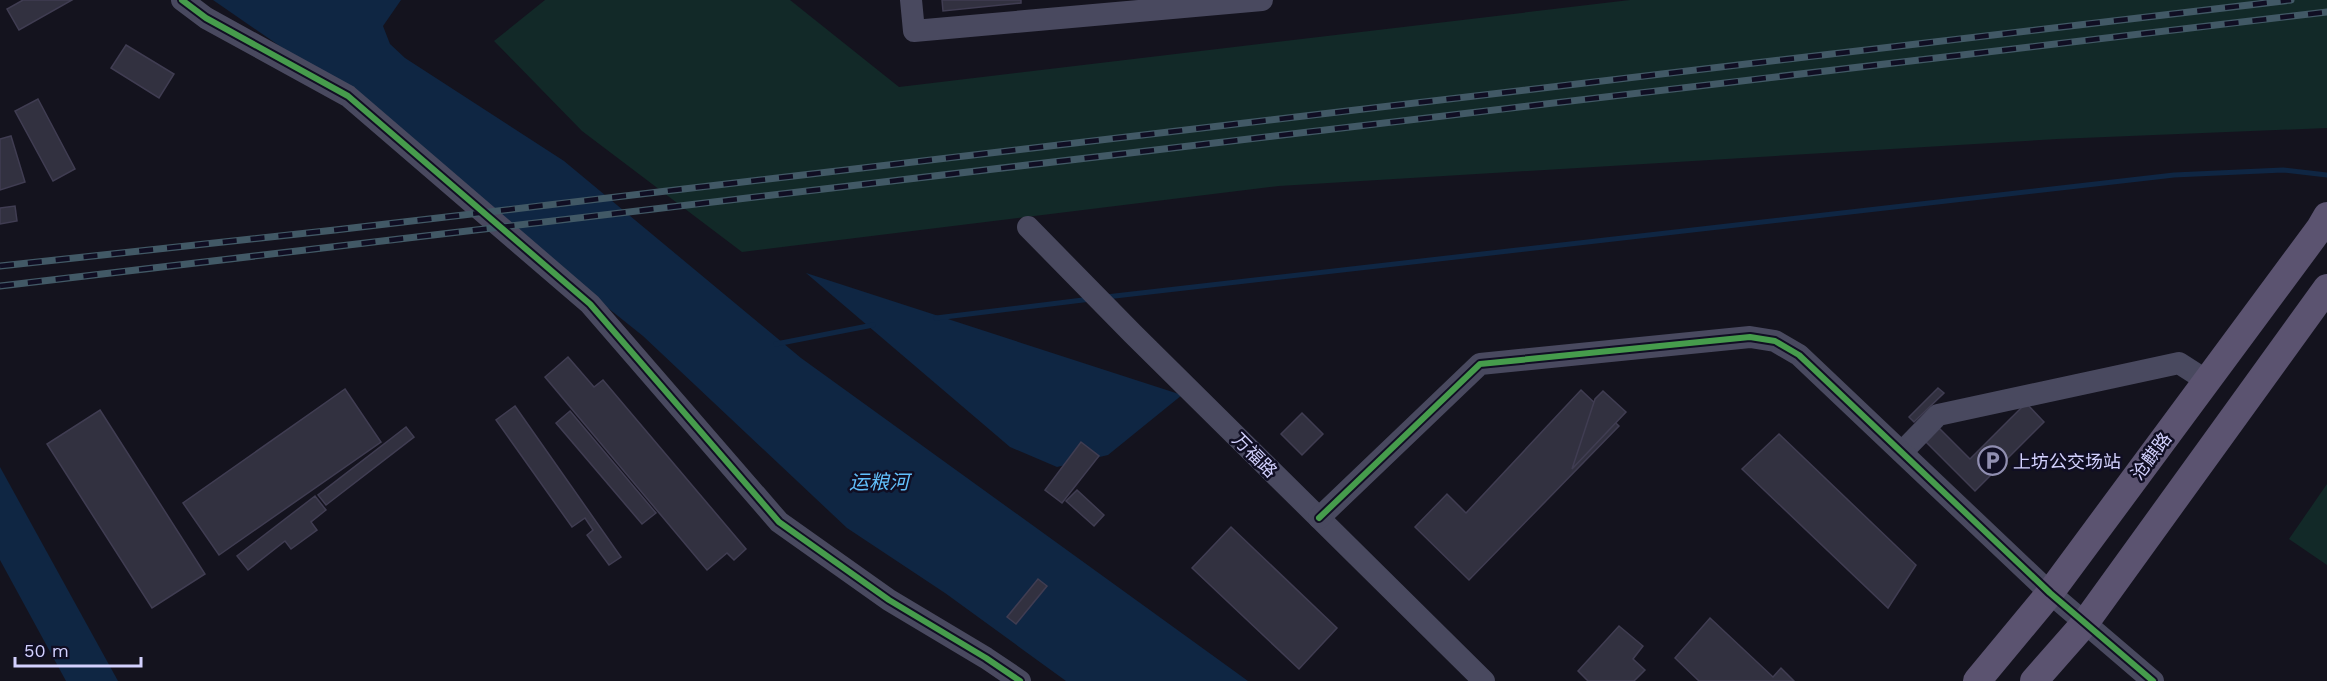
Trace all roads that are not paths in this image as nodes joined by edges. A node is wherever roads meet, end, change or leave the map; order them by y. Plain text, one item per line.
1 (182, 0) edge
2 (911, 0) edge
3 (1262, 0) edge
4 (1063, 9) edge
5 (2324, 222) edge
6 (1028, 227) dead end
7 (2327, 288) edge
8 (2207, 381) junction
9 (1902, 452) junction
10 (1319, 518) junction
11 (2050, 593) junction
12 (2085, 623) junction
13 (1020, 681) edge
14 (1484, 681) edge
15 (1977, 681) edge
16 (2034, 681) edge
17 (2153, 681) edge

1 - 13 street
2 - 4 street
3 - 4 street
5 - 8 main road, 沧麒路
6 - 10 street, 万福路
7 - 12 main road
8 - 9 street
8 - 11 main road, 沧麒路
9 - 10 street
9 - 11 street
10 - 14 street, 万福路
11 - 12 street
11 - 15 main road, 沧麒路
12 - 16 main road
12 - 17 street

